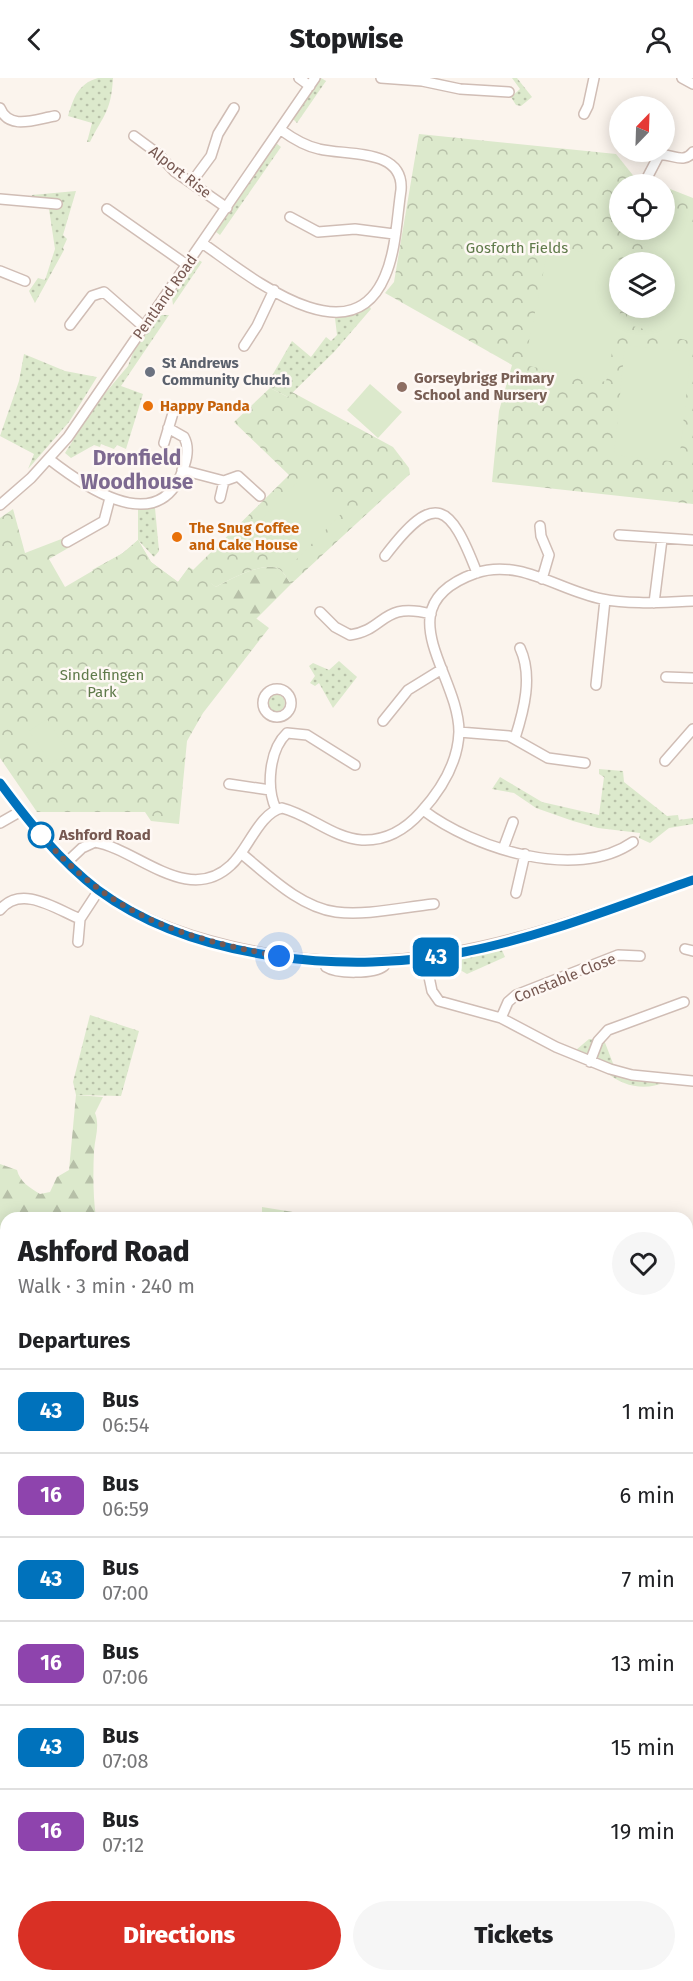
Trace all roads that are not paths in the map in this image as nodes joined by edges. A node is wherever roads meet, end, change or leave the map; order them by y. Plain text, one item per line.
1 (299, 78) edge
2 (381, 78) edge
3 (594, 78) edge
4 (682, 78) edge
5 (313, 82) edge
6 (693, 84) edge
7 (509, 92) dead end
8 (0, 108) edge
9 (234, 108) dead end
10 (584, 114) dead end
11 (55, 116) dead end
12 (280, 130) junction
13 (134, 136) dead end
14 (693, 152) edge
15 (675, 157) edge
16 (191, 183) junction
17 (0, 199) edge
18 (57, 204) dead end
19 (227, 208) junction
20 (107, 209) dead end
21 (290, 217) dead end
22 (394, 234) junction
23 (202, 243) junction
24 (187, 265) junction
25 (0, 271) edge
26 (25, 281) dead end
27 (274, 290) junction
28 (70, 324) dead end
29 (144, 327) junction
30 (244, 346) dead end
31 (173, 413) dead end
32 (168, 428) junction
33 (164, 443) dead end
34 (50, 459) junction
35 (182, 470) junction
36 (224, 481) junction
37 (260, 496) dead end
38 (110, 498) junction
39 (220, 498) dead end
40 (0, 505) edge
41 (540, 526) dead end
42 (619, 535) dead end
43 (662, 539) junction
44 (693, 540) edge
45 (67, 542) dead end
46 (385, 556) dead end
47 (477, 573) junction
48 (542, 579) junction
49 (605, 600) junction
50 (693, 601) edge
51 (654, 603) junction
52 (320, 612) dead end
53 (431, 614) junction
54 (520, 648) dead end
55 (442, 669) junction
56 (666, 677) dead end
57 (693, 678) edge
58 (596, 685) dead end
59 (279, 717) dead end
60 (383, 721) dead end
61 (693, 729) edge
62 (459, 732) junction
63 (287, 733) junction
64 (515, 738) junction
65 (665, 760) dead end
66 (585, 763) dead end
67 (355, 765) dead end
68 (0, 783) edge
69 (229, 784) dead end
70 (270, 790) junction
71 (276, 810) junction
72 (423, 810) junction
73 (21, 811) junction
74 (513, 822) dead end
75 (0, 823) edge
76 (633, 842) dead end
77 (502, 849) junction
78 (242, 854) junction
79 (525, 854) junction
80 (66, 863) junction
81 (693, 880) edge
82 (99, 890) junction
83 (516, 893) dead end
84 (434, 904) dead end
85 (0, 910) edge
86 (80, 919) junction
87 (78, 942) dead end
88 (640, 956) dead end
89 (424, 958) junction
90 (684, 1002) dead end
91 (501, 1018) junction
92 (590, 1062) junction
93 (693, 1082) edge

1 - 5 street
2 - 7 street
3 - 10 street
4 - 6 street
5 - 12 street, Pentland Road
8 - 11 street
9 - 16 street
12 - 19 street, Pentland Road
12 - 22 street
13 - 16 street, Alport Rise
14 - 15 street
16 - 19 street, Alport Rise
17 - 18 street
19 - 23 street, Pentland Road
20 - 24 street
21 - 22 street
22 - 27 street
23 - 24 street, Pentland Road
23 - 27 street
24 - 29 street, Pentland Road
25 - 26 street
27 - 30 street
28 - 29 street
29 - 34 street, Pentland Road
31 - 32 street
32 - 33 street
32 - 35 street
34 - 38 street
34 - 40 street, Pentland Road
35 - 36 street
35 - 38 street
36 - 37 street
36 - 39 street
38 - 45 street
41 - 48 street
42 - 43 street
43 - 44 street
43 - 51 street
46 - 47 street
47 - 48 street
47 - 53 street
48 - 49 street
49 - 51 street
49 - 58 street
50 - 51 street
52 - 53 street
53 - 55 street
54 - 64 street
55 - 60 street
55 - 62 street
56 - 57 street
59 - 63 street
61 - 65 street
62 - 64 street
62 - 72 street
63 - 67 street
63 - 70 street
64 - 66 street
68 - 73 street
69 - 70 street
70 - 71 street
71 - 72 street
71 - 78 street
72 - 77 street
73 - 75 street
73 - 80 street
74 - 77 street
76 - 79 street
77 - 79 street
78 - 80 street
78 - 84 street
79 - 83 street
80 - 82 street
81 - 89 street
82 - 86 street
82 - 89 street
85 - 86 street
86 - 87 street
88 - 91 street, Constable Close
89 - 91 street
90 - 92 street
91 - 92 street
92 - 93 street

